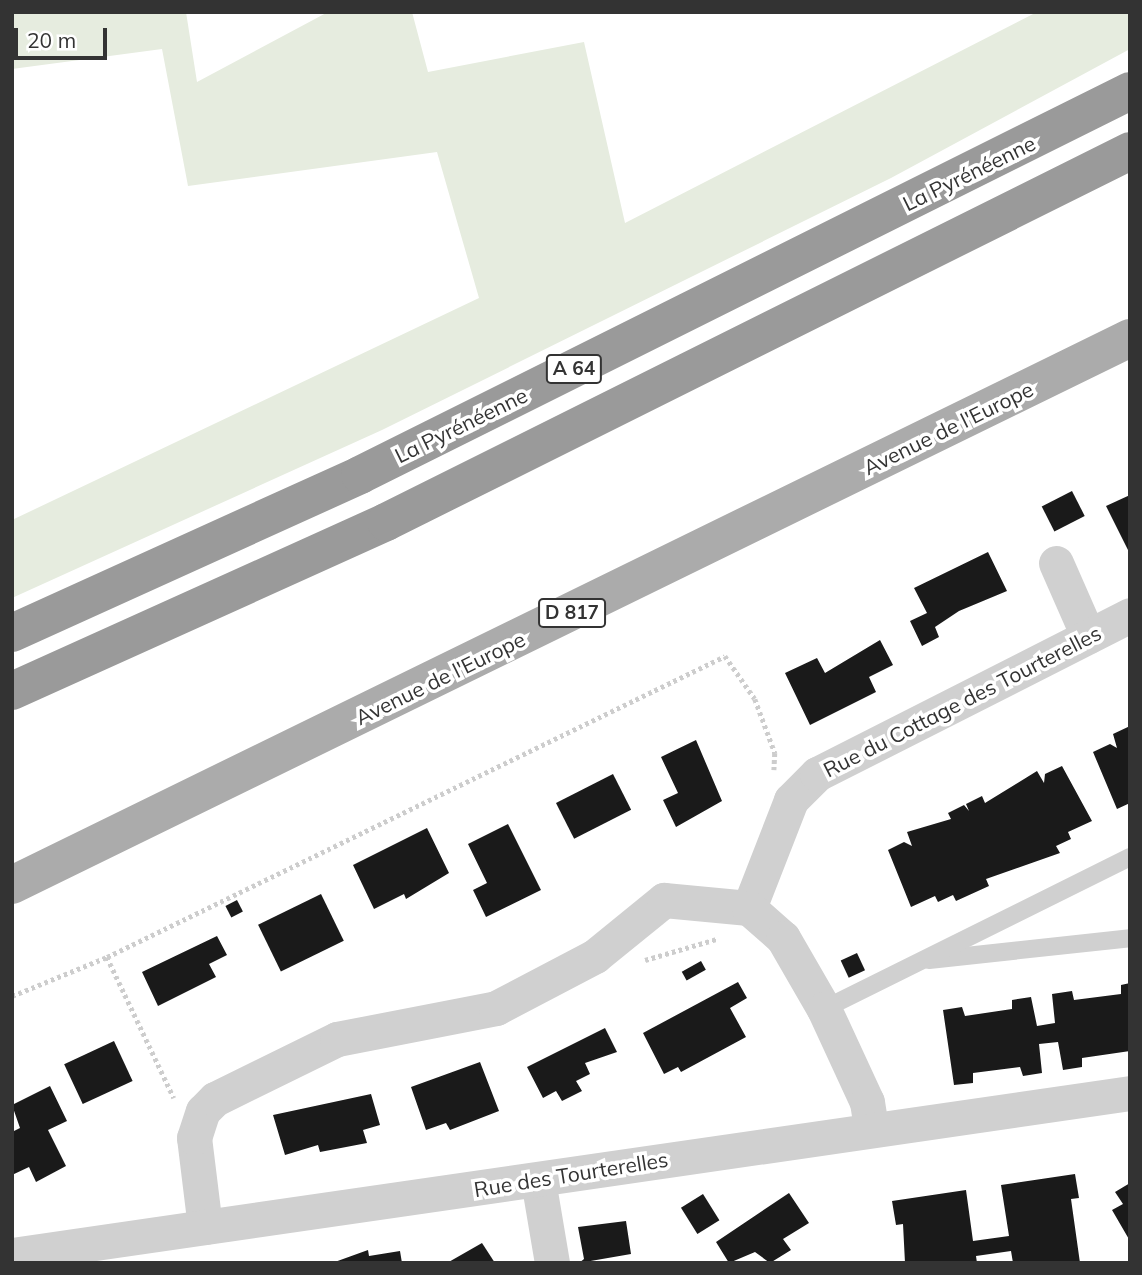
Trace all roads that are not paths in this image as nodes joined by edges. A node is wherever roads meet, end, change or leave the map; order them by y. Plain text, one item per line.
1 (1130, 91) edge
2 (1130, 150) edge
3 (1130, 338) edge
4 (1056, 563) dead end
5 (1130, 615) edge
6 (12, 633) edge
7 (1088, 636) junction
8 (12, 691) edge
9 (1130, 857) edge
10 (12, 885) edge
11 (757, 915) junction
12 (1130, 938) edge
13 (922, 960) junction
14 (824, 1009) junction
15 (1130, 1093) edge
16 (871, 1128) junction
17 (538, 1180) junction
18 (205, 1227) junction
19 (12, 1255) edge
20 (552, 1263) edge

1 - 6 highway, La Pyrénéenne / A 64
2 - 8 highway, A 64
3 - 10 main road, Avenue de l'Europe / D 817
4 - 7 street
5 - 7 street, Rue du Cottage des Tourterelles
7 - 11 street, Rue du Cottage des Tourterelles
9 - 13 lane
11 - 14 street
11 - 18 street
12 - 13 lane
13 - 14 lane
14 - 16 street
15 - 16 street, Rue des Tourterelles
16 - 17 street, Rue des Tourterelles
17 - 18 street, Rue des Tourterelles
17 - 20 street
18 - 19 street, Rue des Tourterelles

